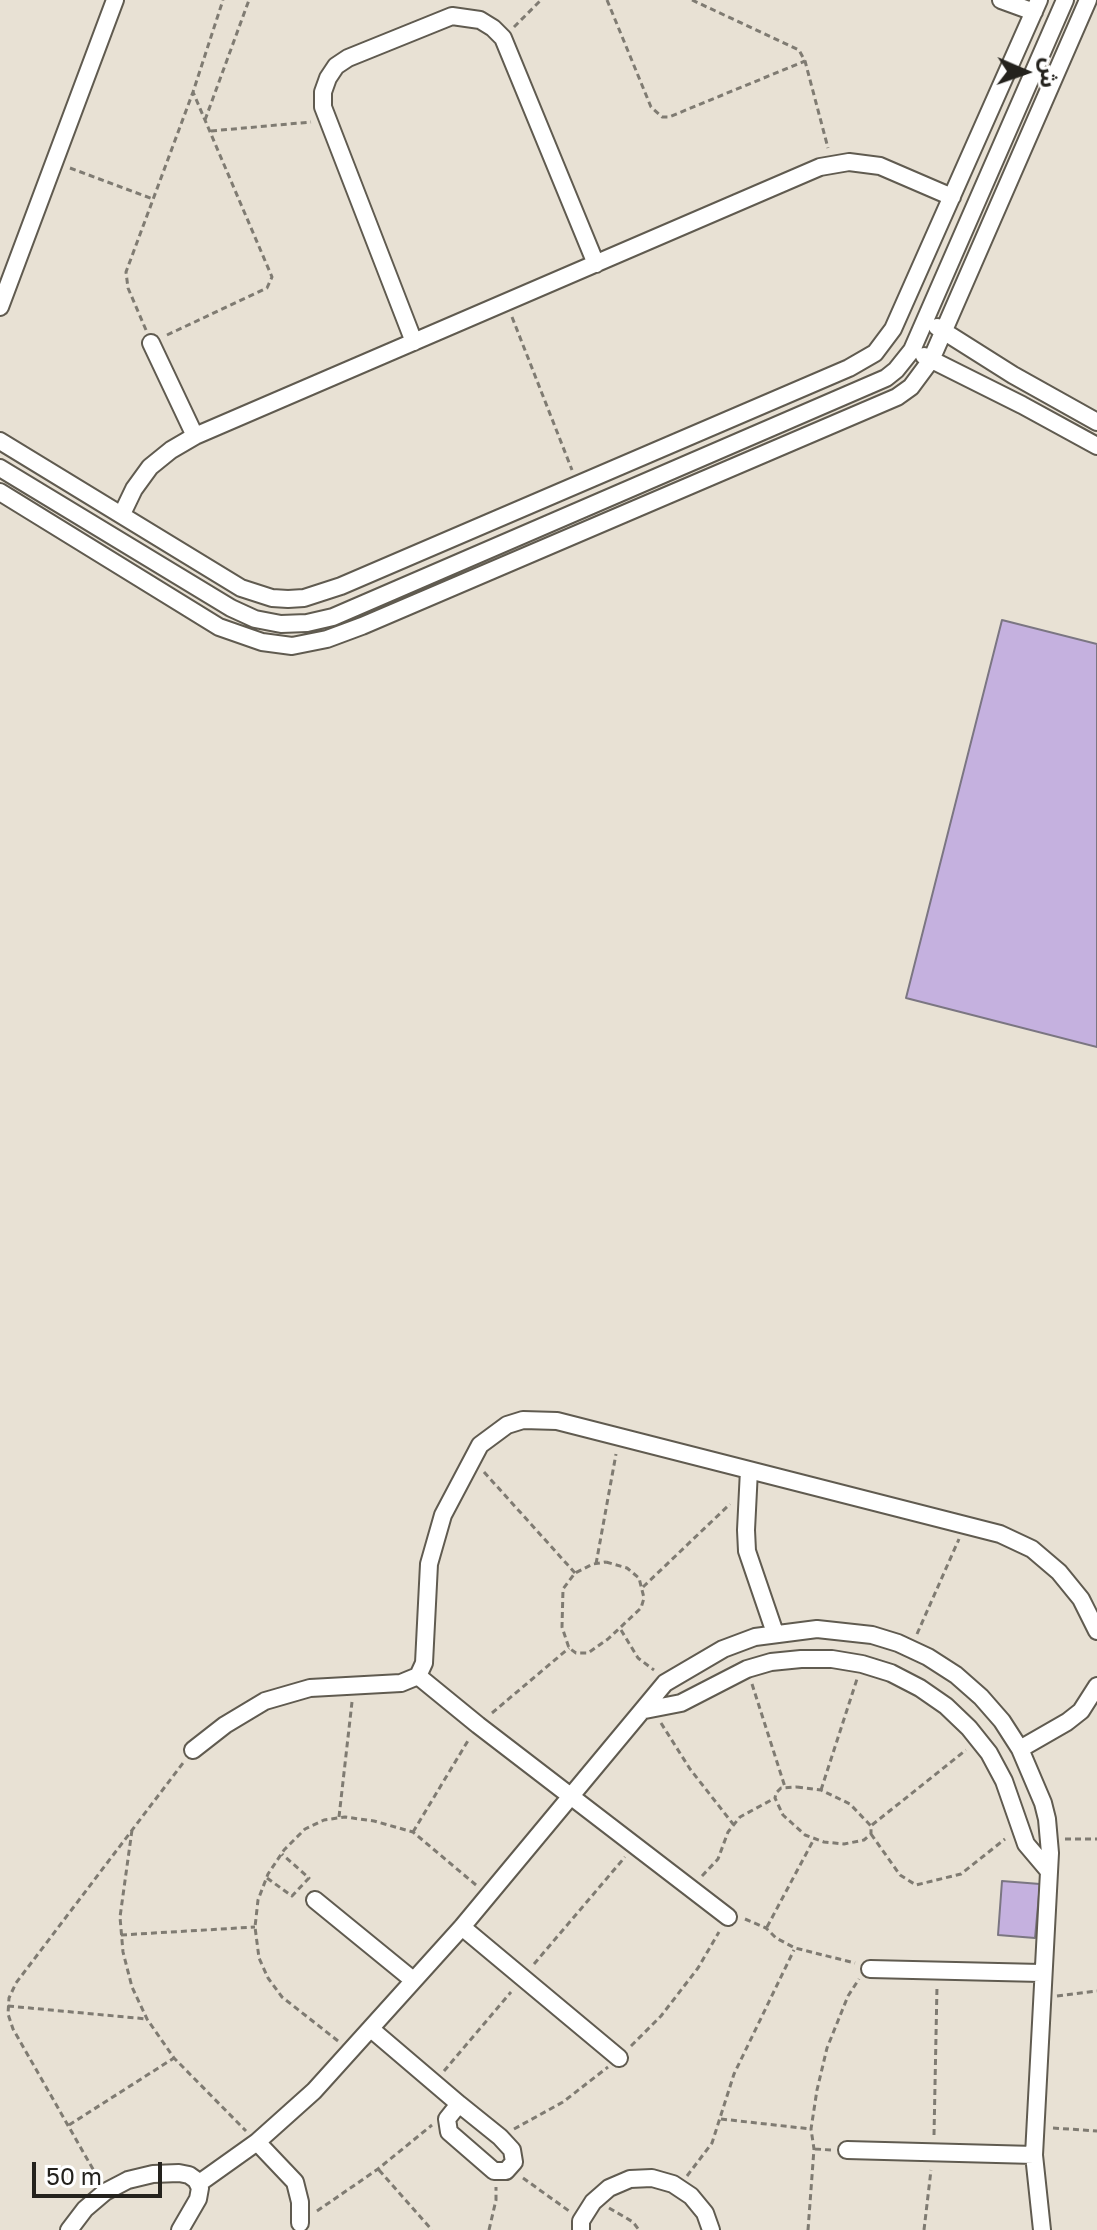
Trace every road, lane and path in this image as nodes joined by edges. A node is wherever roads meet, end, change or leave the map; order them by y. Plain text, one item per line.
1 (115, 0) edge
2 (223, 0) edge
3 (249, 0) edge
4 (541, 0) edge
5 (607, 0) edge
6 (692, 0) edge
7 (1001, 0) edge
8 (1065, 0) edge
9 (1088, 0) edge
10 (1037, 6) edge
11 (503, 38) junction
12 (805, 61) junction
13 (193, 92) junction
14 (205, 120) junction
15 (327, 121) junction
16 (210, 131) junction
17 (54, 162) junction
18 (833, 164) junction
19 (952, 197) junction
20 (153, 199) junction
21 (596, 264) junction
22 (506, 302) junction
23 (0, 307) edge
24 (924, 321) junction
25 (944, 331) junction
26 (414, 342) junction
27 (151, 343) junction
28 (912, 350) junction
29 (931, 360) junction
30 (1077, 411) junction
31 (1097, 422) edge
32 (1068, 430) junction
33 (195, 436) junction
34 (0, 441) edge
35 (1096, 442) edge
36 (649, 455) junction
37 (0, 468) edge
38 (57, 475) junction
39 (659, 475) junction
40 (578, 485) junction
41 (0, 492) edge
42 (44, 496) junction
43 (122, 514) junction
44 (619, 1437) junction
45 (472, 1459) junction
46 (749, 1479) junction
47 (965, 1525) junction
48 (596, 1564) junction
49 (575, 1573) junction
50 (643, 1587) junction
51 (621, 1630) junction
52 (1097, 1631) edge
53 (775, 1633) junction
54 (904, 1646) junction
55 (569, 1648) junction
56 (862, 1664) junction
57 (747, 1669) junction
58 (891, 1673) junction
59 (418, 1676) junction
60 (672, 1678) junction
61 (1097, 1686) edge
62 (354, 1687) junction
63 (650, 1709) junction
64 (478, 1725) junction
65 (979, 1741) junction
66 (1020, 1749) junction
67 (193, 1750) joint
68 (786, 1788) junction
69 (821, 1790) junction
70 (570, 1796) junction
71 (775, 1798) junction
72 (339, 1817) dead end
73 (733, 1824) junction
74 (133, 1826) junction
75 (871, 1826) junction
76 (1020, 1828) junction
77 (413, 1832) dead end
78 (871, 1834) junction
79 (814, 1839) junction
80 (1050, 1839) junction
81 (1097, 1839) edge
82 (282, 1854) dead end
83 (1048, 1870) junction
84 (266, 1878) dead end
85 (691, 1888) junction
86 (315, 1900) dead end
87 (728, 1917) junction
88 (255, 1927) dead end
89 (462, 1927) junction
90 (766, 1928) junction
91 (121, 1935) junction
92 (795, 1948) junction
93 (870, 1969) junction
94 (937, 1971) junction
95 (1041, 1973) junction
96 (413, 1980) junction
97 (1097, 1991) edge
98 (1040, 1998) junction
99 (8, 2006) junction
100 (147, 2019) junction
101 (371, 2029) junction
102 (174, 2058) junction
103 (619, 2058) junction
104 (459, 2104) junction
105 (447, 2119) junction
106 (721, 2119) junction
107 (68, 2125) junction
108 (1035, 2125) junction
109 (811, 2129) junction
110 (1097, 2131) edge
111 (500, 2137) junction
112 (257, 2142) junction
113 (847, 2150) dead end
114 (933, 2152) junction
115 (1034, 2155) junction
116 (378, 2169) junction
117 (502, 2170) junction
118 (198, 2184) junction
119 (673, 2184) junction
120 (105, 2192) junction
121 (601, 2195) junction
122 (581, 2225) edge
123 (298, 2228) edge
124 (69, 2230) edge
125 (180, 2230) edge
126 (432, 2230) edge
127 (489, 2230) edge
128 (639, 2230) edge
129 (711, 2230) edge
130 (808, 2230) edge
131 (924, 2230) edge
132 (1042, 2230) edge

1 - 17 street
2 - 13 path
3 - 14 path
4 - 11 path
5 - 12 path
6 - 12 path
7 - 10 street
8 - 24 street
9 - 25 street
10 - 19 street
11 - 15 street
11 - 21 street
12 - 18 path
13 - 14 path
13 - 20 path
14 - 16 path
15 - 16 path
15 - 26 street
16 - 27 path
17 - 20 path
17 - 23 street
18 - 19 street
18 - 21 street
19 - 36 street
20 - 27 path
21 - 22 street
22 - 26 street
22 - 40 path
24 - 25 street
24 - 28 street
25 - 29 street
25 - 30 street
26 - 33 street
27 - 33 street
28 - 29 street
28 - 39 street
29 - 32 street
29 - 41 street
30 - 31 street
30 - 32 street
32 - 35 street
33 - 43 street
34 - 38 street
36 - 39 street
36 - 40 street
37 - 42 street
38 - 42 street
38 - 43 street
39 - 42 street
40 - 43 street
44 - 45 street
44 - 46 street
44 - 48 path
45 - 49 path
45 - 59 street
46 - 47 street
46 - 50 path
46 - 53 street
47 - 52 street
47 - 54 path
48 - 49 path
48 - 50 path
49 - 55 path
50 - 51 path
51 - 55 path
51 - 60 path
53 - 54 street
53 - 60 street
54 - 58 street
54 - 66 street
55 - 64 path
56 - 57 street
56 - 58 street
56 - 69 path
57 - 63 street
57 - 68 path
58 - 65 street
59 - 62 street
59 - 64 street
60 - 63 street
61 - 66 street
62 - 67 street
62 - 72 path
63 - 70 street
63 - 73 path
64 - 70 street
64 - 77 path
65 - 75 path
65 - 76 street
66 - 80 street
67 - 74 path
68 - 69 path
68 - 71 path
69 - 75 path
70 - 85 street
70 - 89 street
71 - 73 path
71 - 79 path
73 - 85 path
74 - 91 path
74 - 99 path
75 - 78 path
76 - 78 path
76 - 83 street
78 - 79 path
79 - 90 path
80 - 81 path
80 - 83 street
82 - 84 path
83 - 95 street
85 - 87 street
86 - 96 street
87 - 90 path
87 - 103 path
88 - 91 path
89 - 96 street
89 - 103 street
90 - 92 path
91 - 100 path
92 - 93 path
92 - 106 path
93 - 94 street
93 - 109 path
94 - 95 street
94 - 114 path
95 - 98 street
96 - 101 street
97 - 98 path
98 - 108 street
99 - 100 path
99 - 107 path
100 - 102 path
101 - 104 street
101 - 112 street
102 - 107 path
102 - 112 path
103 - 111 path
104 - 105 street
104 - 111 street
105 - 116 path
105 - 117 street
106 - 109 path
106 - 119 path
107 - 120 path
108 - 110 path
108 - 115 street
109 - 130 path
111 - 117 street
112 - 118 street
112 - 123 street
113 - 114 street
114 - 115 street
114 - 131 path
115 - 132 street
116 - 123 path
116 - 126 path
117 - 122 path
117 - 127 path
118 - 120 street
118 - 125 street
119 - 121 street
119 - 129 street
120 - 124 street
121 - 122 street
121 - 128 path

